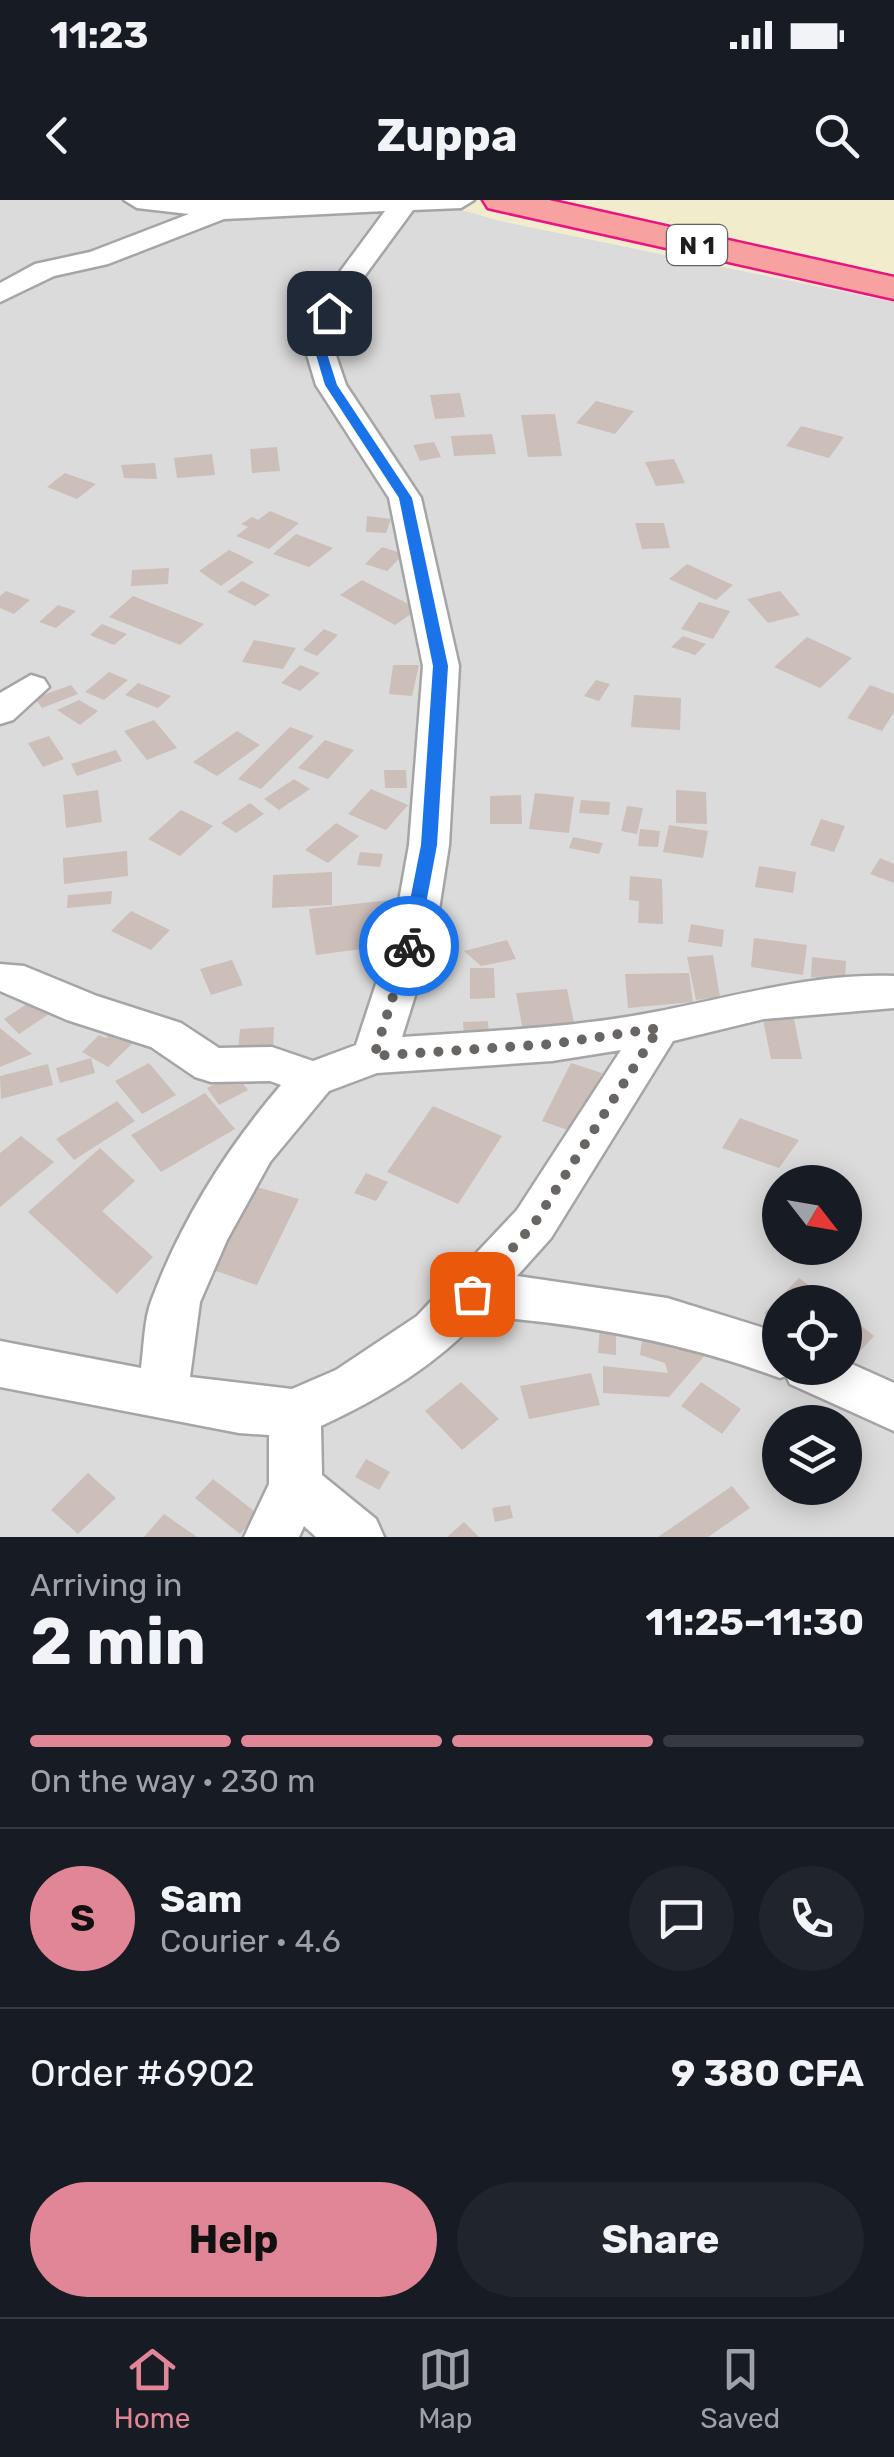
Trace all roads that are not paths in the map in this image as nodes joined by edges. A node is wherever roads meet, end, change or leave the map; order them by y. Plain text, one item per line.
1 (136, 200) edge
2 (461, 200) edge
3 (501, 200) edge
4 (404, 204) junction
5 (222, 211) junction
6 (894, 288) edge
7 (0, 294) edge
8 (31, 687) dead end
9 (0, 712) edge
10 (9, 977) dead end
11 (894, 992) edge
12 (659, 1028) junction
13 (374, 1056) junction
14 (314, 1080) junction
15 (472, 1294) junction
16 (762, 1348) edge
17 (0, 1364) edge
18 (845, 1385) edge
19 (163, 1392) junction
20 (894, 1408) edge
21 (295, 1413) junction
22 (296, 1486) junction
23 (271, 1537) edge
24 (357, 1537) edge

1 - 5 street
2 - 4 street
3 - 6 highway, N 1
4 - 5 street
4 - 13 street
5 - 7 street
8 - 9 street
10 - 14 street
11 - 12 street
12 - 13 street
12 - 15 street
13 - 14 street
14 - 19 street
15 - 16 street
15 - 21 street
17 - 19 street
18 - 20 street
19 - 21 street
21 - 22 street
22 - 23 street
22 - 24 street

